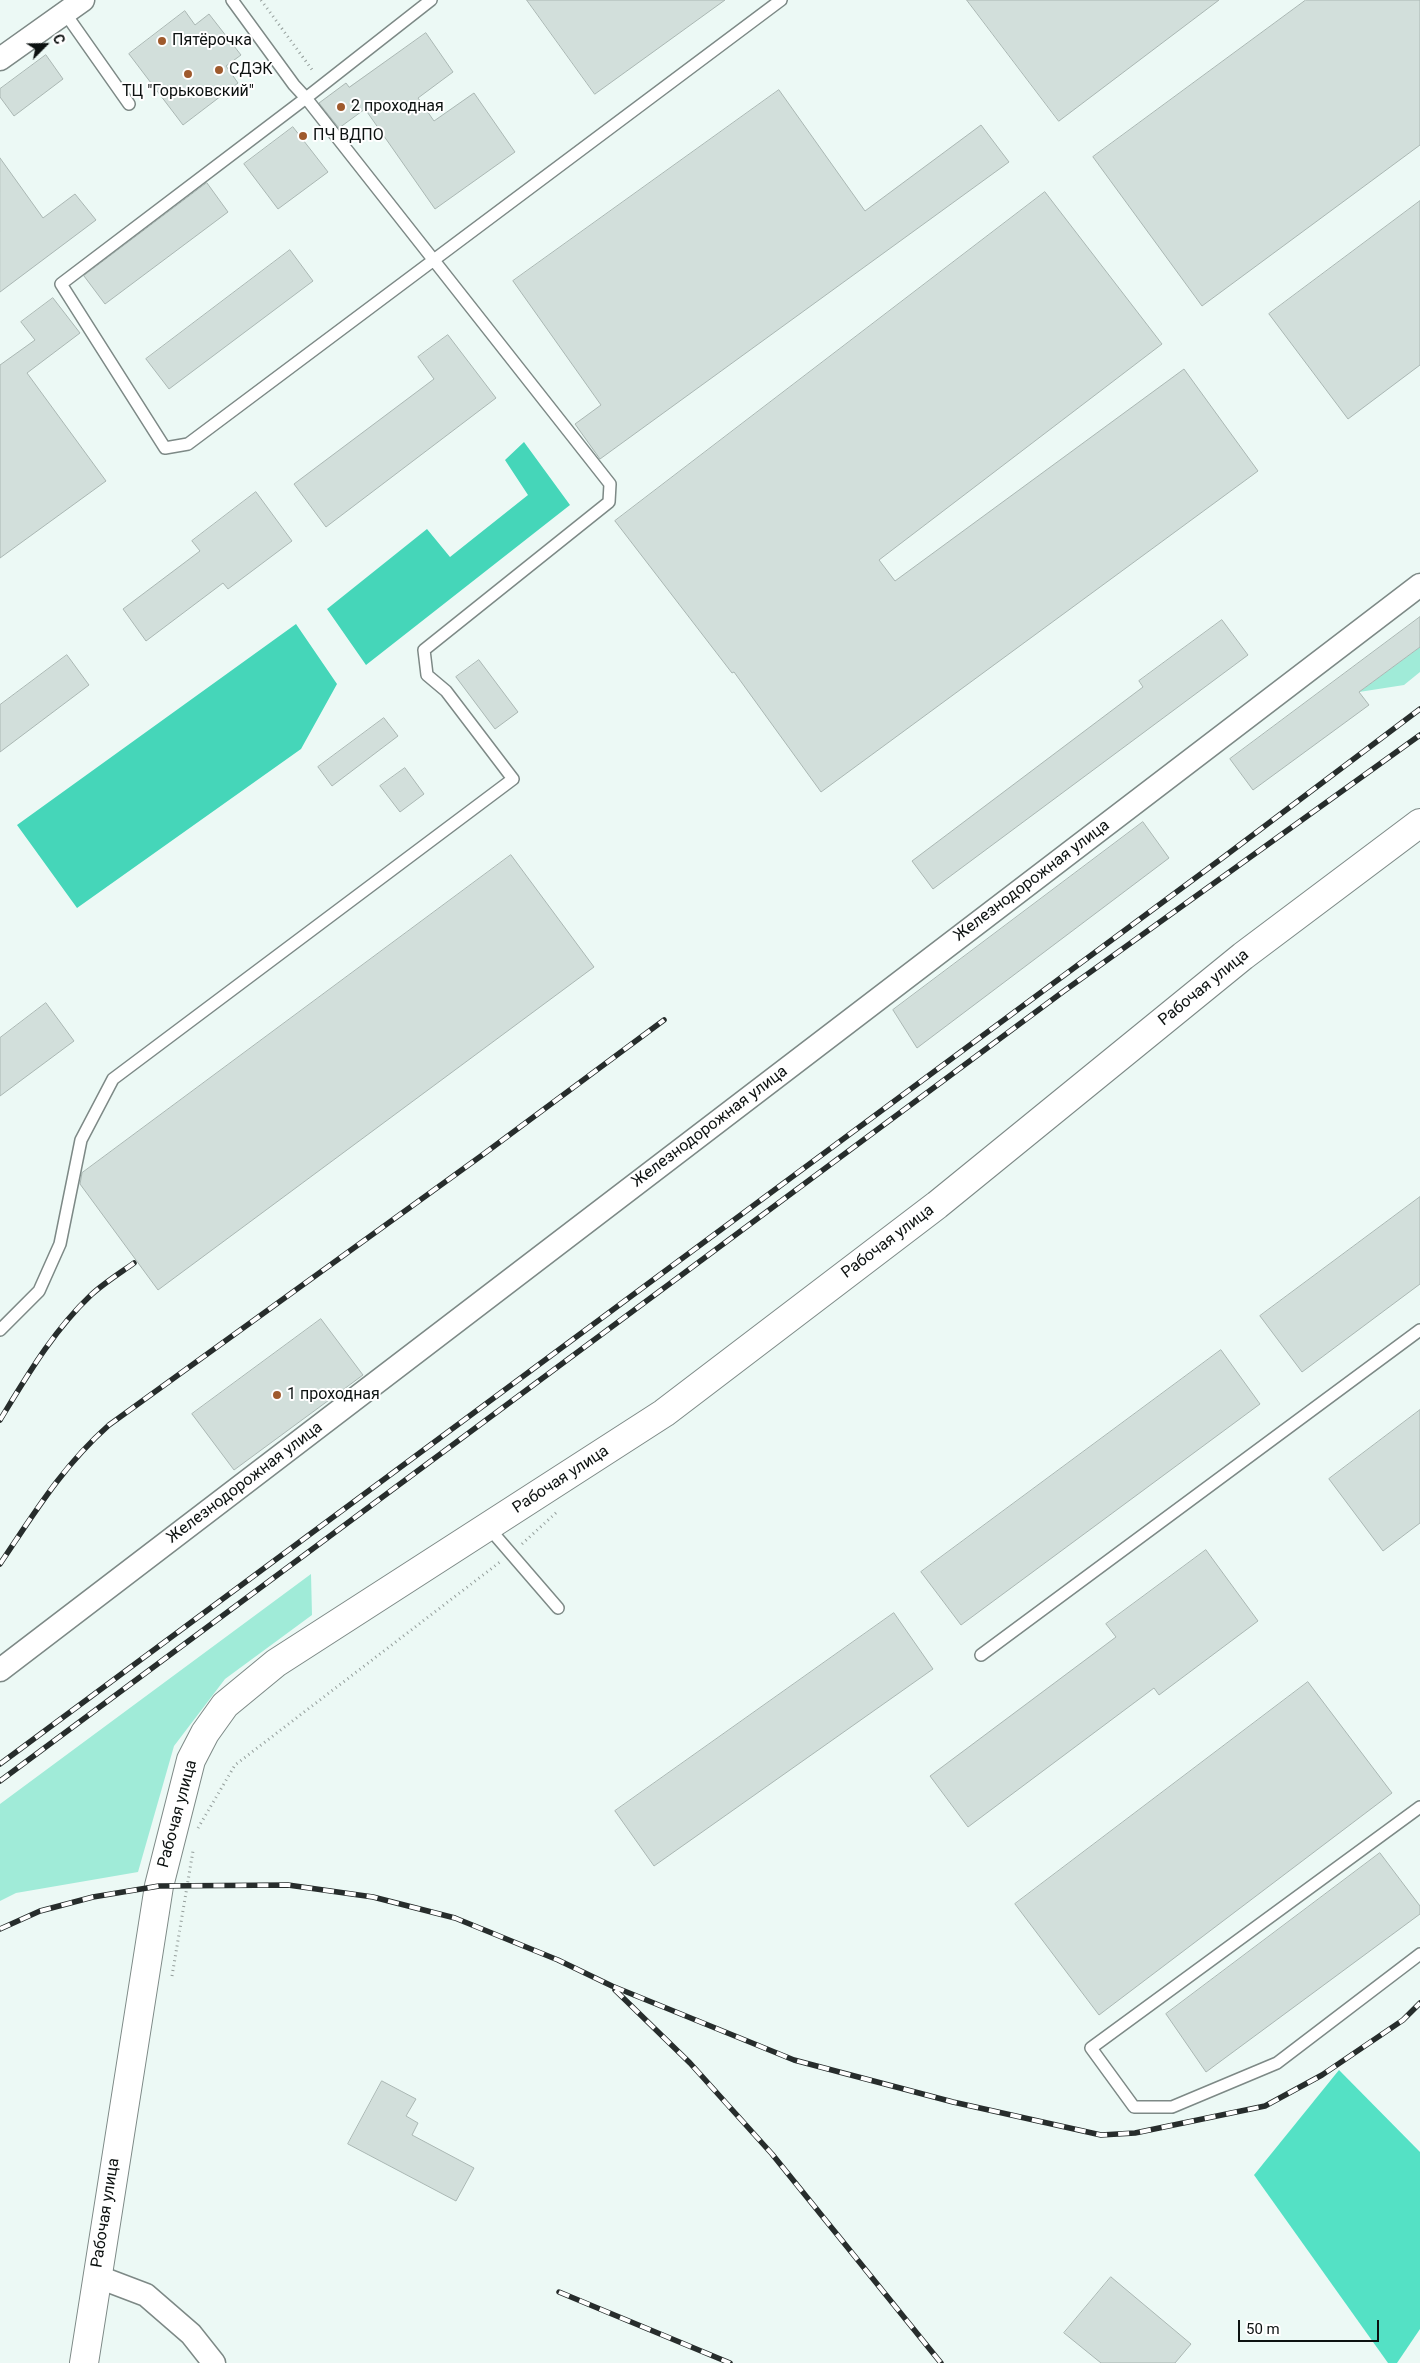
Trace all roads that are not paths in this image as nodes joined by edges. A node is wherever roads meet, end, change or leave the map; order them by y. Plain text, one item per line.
1 (83, 0) edge
2 (232, 0) edge
3 (431, 0) edge
4 (781, 0) edge
5 (65, 14) junction
6 (0, 59) edge
7 (306, 98) junction
8 (130, 104) dead end
9 (433, 260) junction
10 (1420, 584) edge
11 (1420, 823) edge
12 (0, 1330) edge
13 (1420, 1330) edge
14 (488, 1526) junction
15 (558, 1608) dead end
16 (980, 1655) dead end
17 (0, 1670) edge
18 (1420, 1807) edge
19 (1420, 1954) edge
20 (96, 2276) junction
21 (84, 2363) edge
22 (214, 2363) edge

1 - 5 street
2 - 7 lane
3 - 7 lane
4 - 9 lane
5 - 6 street
5 - 8 lane
7 - 9 lane
7 - 9 lane
9 - 12 lane
10 - 17 street, Железнодорожная улица
11 - 14 street, Рабочая улица
13 - 16 lane
14 - 15 lane
14 - 20 street, Рабочая улица
18 - 19 lane
20 - 21 street, Рабочая улица
20 - 22 street

